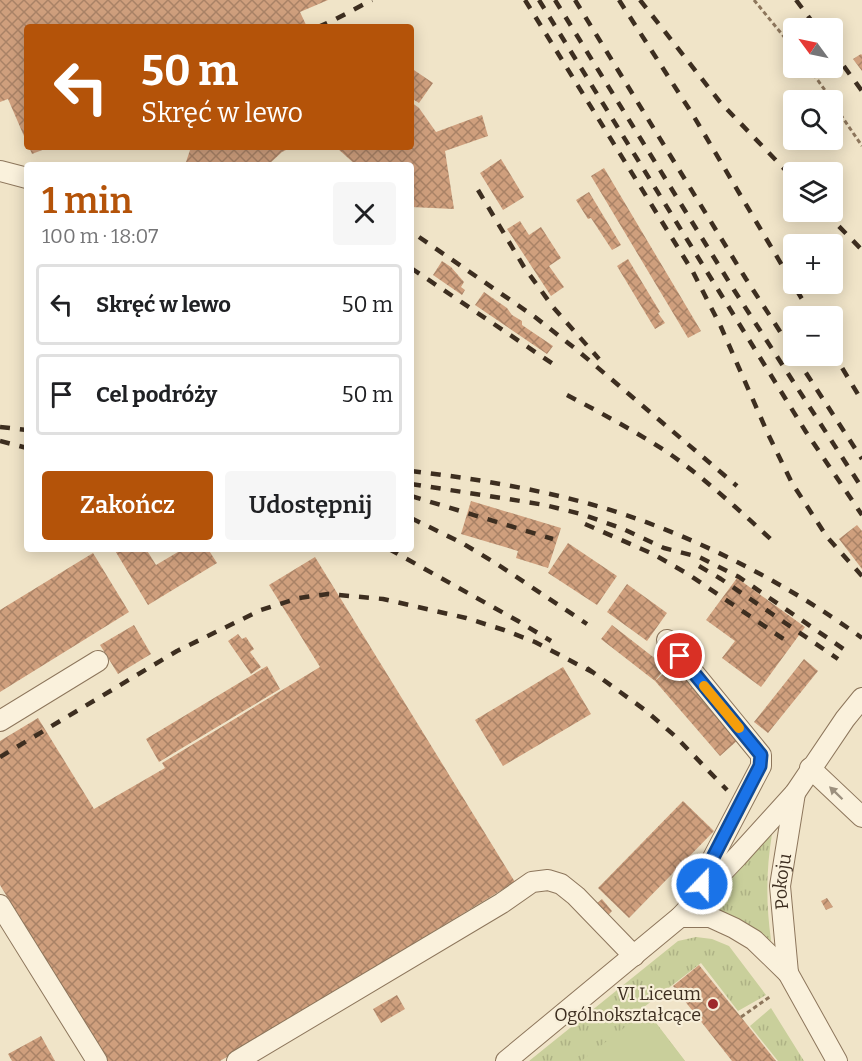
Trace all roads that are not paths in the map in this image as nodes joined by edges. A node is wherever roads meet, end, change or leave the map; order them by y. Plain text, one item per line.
1 (0, 171) edge
2 (24, 177) edge
3 (667, 640) dead end
4 (98, 661) dead end
5 (862, 698) edge
6 (0, 721) edge
7 (810, 768) junction
8 (795, 793) junction
9 (862, 817) edge
10 (698, 898) junction
11 (0, 905) edge
12 (680, 917) junction
13 (634, 956) junction
14 (788, 973) junction
15 (97, 1061) edge
16 (237, 1061) edge
17 (506, 1061) edge
18 (837, 1061) edge

1 - 2 street
3 - 10 street
4 - 6 street
5 - 7 street
7 - 8 street
9 -> 7 street
8 - 10 street
8 - 14 street, Pokoju
10 - 12 street
11 - 15 street
12 - 13 street
12 - 14 street, Pokoju
13 - 16 street
13 - 17 street
14 - 18 street, Pokoju

